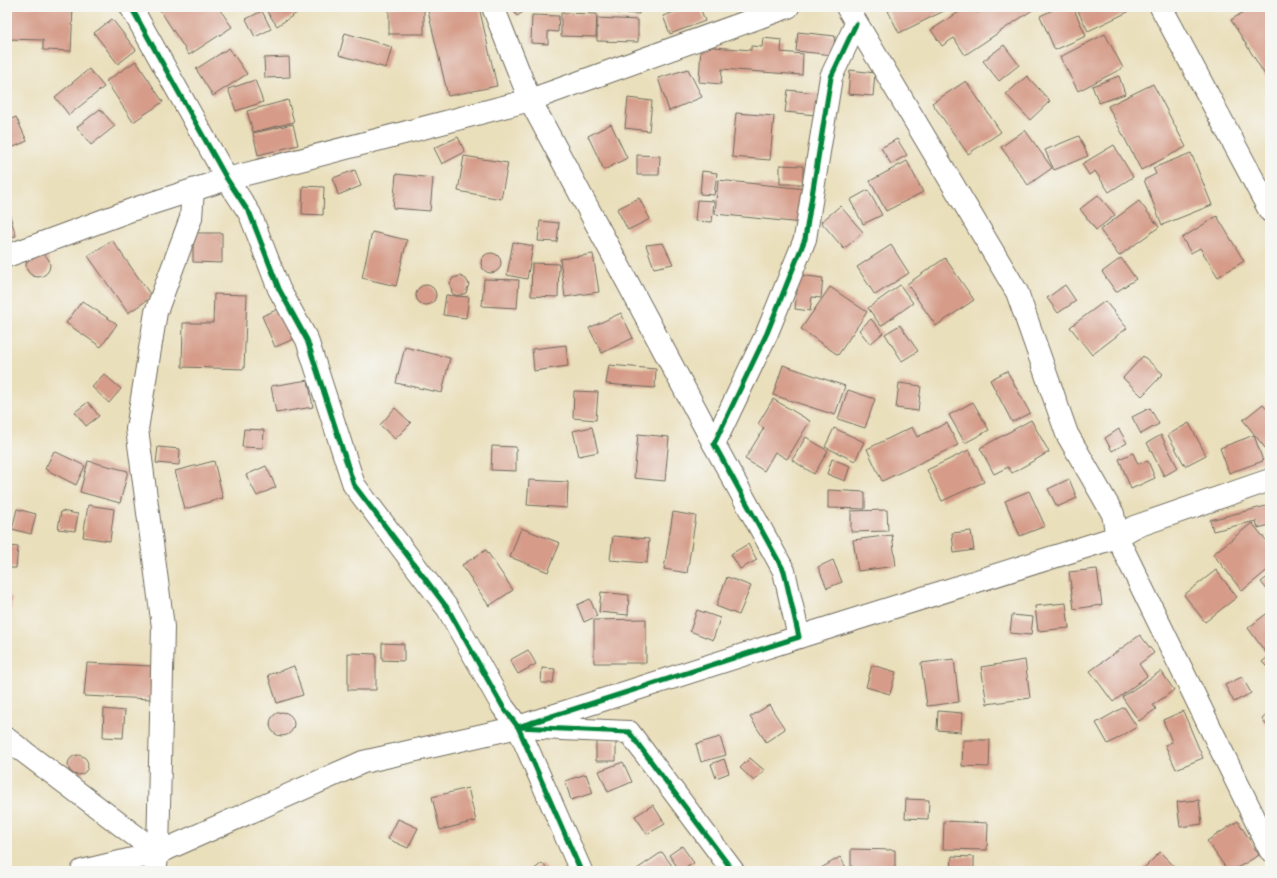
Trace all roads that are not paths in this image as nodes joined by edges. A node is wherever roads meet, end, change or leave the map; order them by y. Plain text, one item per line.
1 (131, 7) edge
2 (493, 7) edge
3 (788, 7) edge
4 (1161, 7) edge
5 (851, 16) edge
6 (530, 100) junction
7 (227, 180) junction
8 (194, 190) junction
9 (1270, 211) edge
10 (7, 256) edge
11 (714, 444) junction
12 (1270, 480) edge
13 (1117, 537) junction
14 (799, 637) junction
15 (518, 727) junction
16 (7, 739) edge
17 (1270, 850) edge
18 (156, 862) edge
19 (82, 871) edge
20 (581, 871) edge
21 (733, 871) edge

1 - 7 street
2 - 6 street
3 - 6 street
4 - 9 street
5 - 11 street
5 - 13 street
6 - 7 street
6 - 11 street
7 - 8 street
7 - 15 street
8 - 10 street
8 - 18 street
11 - 14 street
12 - 13 street
13 - 14 street
13 - 17 street
14 - 15 street
15 - 18 street
15 - 20 street
15 - 21 street
16 - 18 street
18 - 19 street

